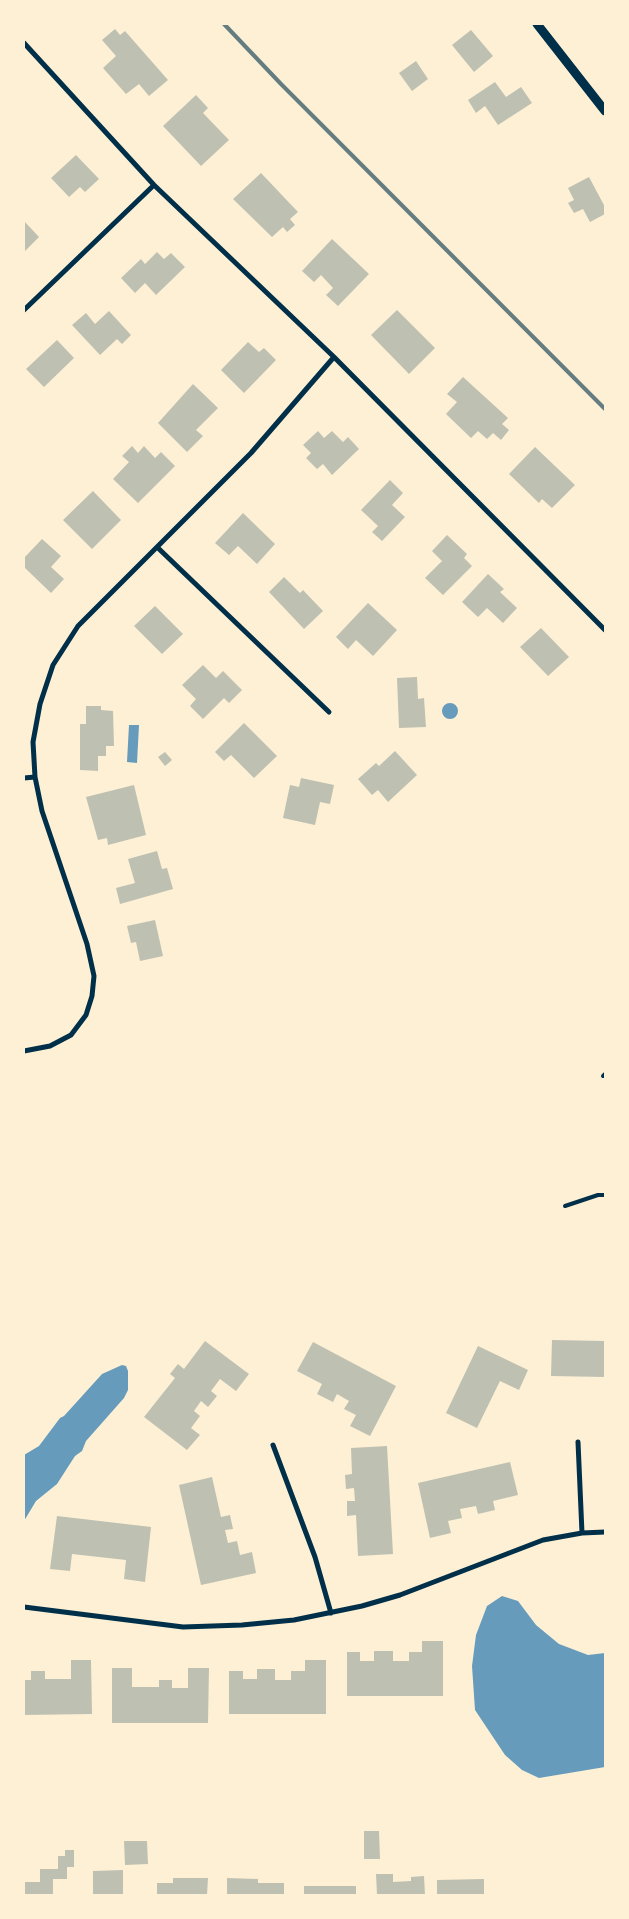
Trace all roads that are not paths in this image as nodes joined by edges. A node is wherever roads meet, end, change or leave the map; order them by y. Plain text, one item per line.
1 (537, 24) edge
2 (24, 43) edge
3 (605, 111) edge
4 (154, 185) junction
5 (24, 310) edge
6 (334, 356) junction
7 (157, 547) junction
8 (605, 630) edge
9 (329, 712) dead end
10 (35, 777) junction
11 (24, 778) edge
12 (24, 1051) edge
13 (605, 1196) edge
14 (565, 1206) dead end
15 (578, 1442) dead end
16 (274, 1445) dead end
17 (605, 1532) edge
18 (582, 1533) junction
19 (24, 1607) edge
20 (331, 1613) junction

1 - 3 street
2 - 4 street
4 - 5 street
4 - 6 street
6 - 7 street
6 - 8 street
7 - 9 street
7 - 10 street
10 - 11 street
10 - 12 street
13 - 14 lane
15 - 18 street
16 - 20 street
17 - 18 street
18 - 20 street
19 - 20 street

